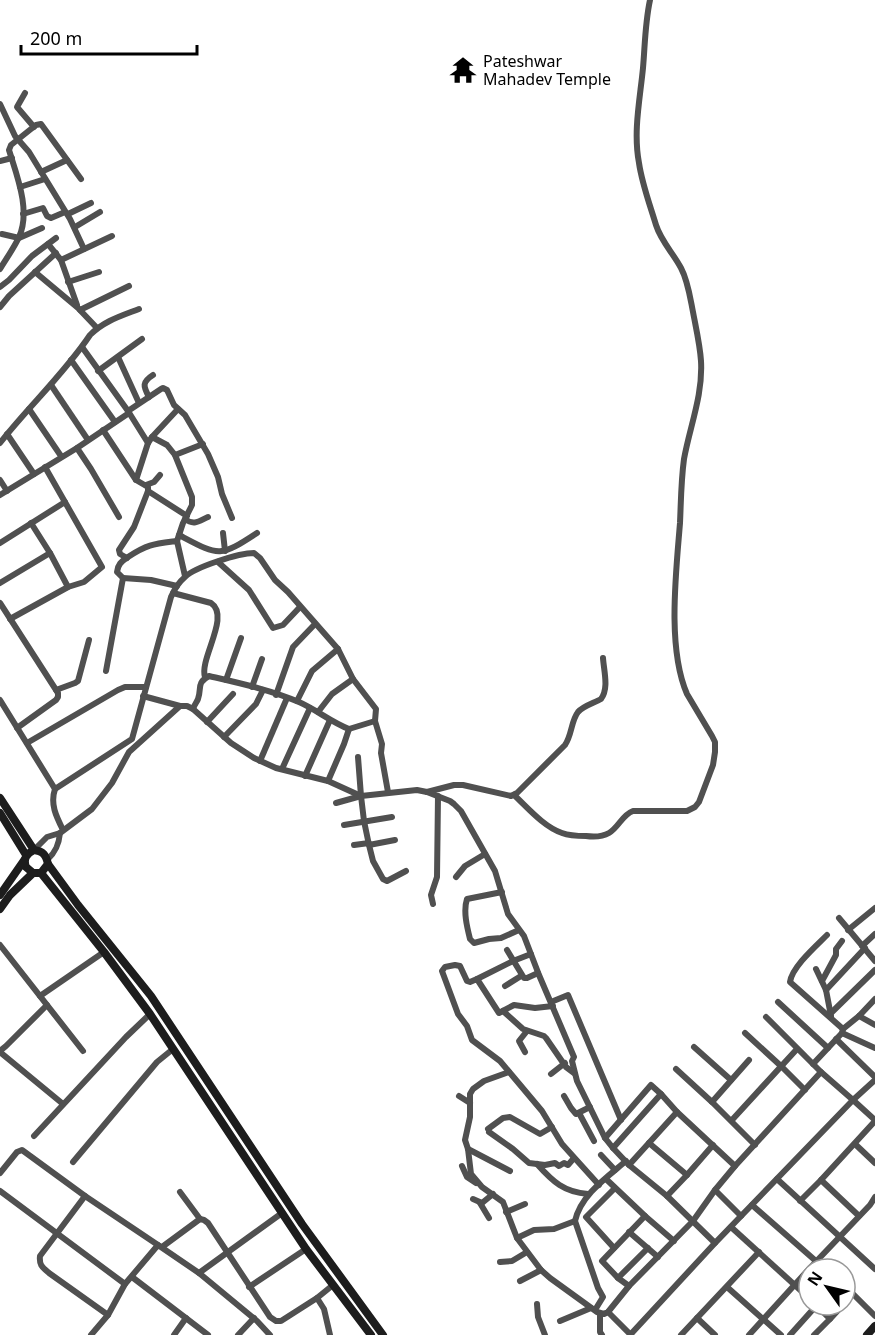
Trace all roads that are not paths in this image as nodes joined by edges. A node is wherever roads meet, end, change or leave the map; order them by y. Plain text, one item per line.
1 (650, 0) edge
2 (25, 93) dead end
3 (0, 105) edge
4 (34, 127) junction
5 (18, 139) junction
6 (12, 158) junction
7 (67, 160) junction
8 (0, 161) edge
9 (41, 172) junction
10 (45, 179) junction
11 (81, 179) dead end
12 (20, 187) junction
13 (91, 203) dead end
14 (100, 212) dead end
15 (67, 213) junction
16 (23, 214) junction
17 (75, 227) junction
18 (42, 228) dead end
19 (2, 234) dead end
20 (112, 236) dead end
21 (19, 238) junction
22 (56, 238) dead end
23 (48, 244) junction
24 (84, 249) junction
25 (56, 253) junction
26 (61, 260) junction
27 (0, 270) edge
28 (35, 272) junction
29 (99, 272) dead end
30 (68, 282) junction
31 (129, 286) dead end
32 (0, 287) edge
33 (0, 307) edge
34 (79, 309) junction
35 (139, 309) dead end
36 (97, 328) junction
37 (142, 339) dead end
38 (82, 347) junction
39 (118, 357) junction
40 (71, 360) junction
41 (98, 371) junction
42 (153, 375) dead end
43 (51, 385) junction
44 (149, 398) junction
45 (139, 403) junction
46 (29, 409) junction
47 (178, 409) junction
48 (129, 412) junction
49 (115, 422) junction
50 (103, 430) junction
51 (7, 435) junction
52 (88, 440) junction
53 (150, 440) junction
54 (0, 443) edge
55 (203, 444) junction
56 (77, 448) junction
57 (175, 455) junction
58 (61, 456) junction
59 (45, 467) junction
60 (34, 474) junction
61 (160, 475) dead end
62 (0, 480) edge
63 (136, 480) junction
64 (147, 488) junction
65 (7, 491) junction
66 (0, 495) edge
67 (65, 502) junction
68 (208, 517) dead end
69 (119, 518) dead end
70 (186, 518) junction
71 (232, 518) dead end
72 (31, 523) junction
73 (223, 533) dead end
74 (257, 533) dead end
75 (178, 538) junction
76 (0, 543) edge
77 (225, 551) junction
78 (50, 554) junction
79 (127, 558) junction
80 (218, 562) junction
81 (185, 576) junction
82 (123, 578) junction
83 (0, 583) edge
84 (177, 586) junction
85 (68, 587) junction
86 (172, 593) junction
87 (0, 603) edge
88 (300, 607) junction
89 (10, 619) junction
90 (315, 624) junction
91 (241, 638) dead end
92 (89, 640) dead end
93 (338, 649) junction
94 (603, 658) dead end
95 (262, 659) dead end
96 (106, 671) dead end
97 (202, 680) junction
98 (226, 680) junction
99 (353, 680) junction
100 (146, 687) junction
101 (252, 687) junction
102 (56, 690) junction
103 (262, 691) junction
104 (233, 694) dead end
105 (276, 694) junction
106 (143, 696) junction
107 (287, 699) junction
108 (0, 700) edge
109 (297, 701) junction
110 (180, 706) junction
111 (193, 709) junction
112 (309, 709) junction
113 (318, 712) junction
114 (330, 720) junction
115 (375, 721) junction
116 (207, 722) junction
117 (17, 728) junction
118 (349, 729) junction
119 (134, 731) junction
120 (147, 736) junction
121 (224, 736) junction
122 (24, 739) junction
123 (132, 739) junction
124 (129, 752) junction
125 (358, 757) dead end
126 (260, 761) junction
127 (282, 769) junction
128 (305, 776) junction
129 (328, 781) junction
130 (54, 789) junction
131 (387, 792) junction
132 (427, 792) junction
133 (514, 795) junction
134 (361, 796) junction
135 (438, 796) junction
136 (0, 798) edge
137 (336, 803) dead end
138 (0, 813) edge
139 (392, 817) dead end
140 (364, 821) junction
141 (344, 825) dead end
142 (62, 832) junction
143 (395, 840) dead end
144 (369, 844) junction
145 (354, 845) dead end
146 (485, 854) junction
147 (28, 855) junction
148 (48, 862) junction
149 (406, 871) dead end
150 (37, 873) junction
151 (456, 877) dead end
152 (502, 892) junction
153 (0, 895) edge
154 (433, 904) dead end
155 (875, 908) edge
156 (0, 909) edge
157 (839, 918) dead end
158 (519, 930) junction
159 (848, 930) junction
160 (875, 934) edge
161 (827, 935) dead end
162 (842, 941) dead end
163 (0, 945) edge
164 (863, 947) junction
165 (507, 950) dead end
166 (104, 952) junction
167 (531, 954) junction
168 (513, 961) junction
169 (875, 961) edge
170 (816, 969) dead end
171 (875, 970) edge
172 (538, 973) junction
173 (521, 976) junction
174 (477, 979) junction
175 (822, 981) junction
176 (505, 986) dead end
177 (826, 990) junction
178 (40, 996) junction
179 (875, 1000) edge
180 (778, 1002) dead end
181 (552, 1004) junction
182 (47, 1005) junction
183 (503, 1011) junction
184 (150, 1014) junction
185 (831, 1016) junction
186 (859, 1016) junction
187 (766, 1017) dead end
188 (875, 1025) edge
189 (527, 1031) junction
190 (843, 1031) junction
191 (745, 1033) dead end
192 (836, 1039) junction
193 (694, 1047) dead end
194 (828, 1048) junction
195 (875, 1048) edge
196 (173, 1049) junction
197 (797, 1049) junction
198 (83, 1051) dead end
199 (0, 1052) edge
200 (525, 1052) dead end
201 (749, 1060) dead end
202 (565, 1063) junction
203 (813, 1064) junction
204 (782, 1066) junction
205 (676, 1069) dead end
206 (509, 1072) junction
207 (820, 1072) junction
208 (551, 1074) dead end
209 (575, 1074) junction
210 (875, 1079) edge
211 (730, 1080) junction
212 (805, 1090) junction
213 (661, 1094) junction
214 (459, 1096) dead end
215 (564, 1096) dead end
216 (853, 1100) junction
217 (712, 1102) junction
218 (470, 1103) junction
219 (63, 1104) junction
220 (590, 1107) junction
221 (677, 1112) junction
222 (579, 1113) junction
223 (621, 1119) junction
224 (732, 1120) junction
225 (875, 1121) edge
226 (552, 1127) junction
227 (34, 1136) dead end
228 (605, 1138) junction
229 (594, 1140) dead end
230 (649, 1143) junction
231 (855, 1144) junction
232 (713, 1145) junction
233 (755, 1145) junction
234 (613, 1148) junction
235 (468, 1149) junction
236 (601, 1155) dead end
237 (556, 1156) dead end
238 (574, 1158) junction
239 (73, 1162) dead end
240 (564, 1163) junction
241 (627, 1163) junction
242 (875, 1163) edge
243 (536, 1164) junction
244 (462, 1166) dead end
245 (735, 1166) junction
246 (1, 1169) edge
247 (615, 1170) junction
248 (510, 1171) dead end
249 (687, 1175) junction
250 (606, 1179) junction
251 (777, 1179) junction
252 (821, 1180) junction
253 (599, 1185) junction
254 (482, 1187) junction
255 (615, 1188) junction
256 (715, 1190) junction
257 (0, 1191) edge
258 (180, 1192) dead end
259 (493, 1194) junction
260 (588, 1194) junction
261 (84, 1196) junction
262 (667, 1196) junction
263 (875, 1197) edge
264 (473, 1199) dead end
265 (800, 1200) junction
266 (480, 1203) junction
267 (525, 1204) dead end
268 (752, 1205) junction
269 (873, 1207) edge
270 (506, 1212) junction
271 (282, 1213) junction
272 (645, 1216) junction
273 (741, 1216) junction
274 (859, 1216) junction
275 (489, 1218) dead end
276 (200, 1219) junction
277 (575, 1221) junction
278 (693, 1221) junction
279 (731, 1227) junction
280 (629, 1232) junction
281 (57, 1233) junction
282 (840, 1237) junction
283 (517, 1238) junction
284 (674, 1241) junction
285 (715, 1243) junction
286 (160, 1246) junction
287 (614, 1248) junction
288 (648, 1248) junction
289 (306, 1249) junction
290 (527, 1252) junction
291 (759, 1252) junction
292 (226, 1253) junction
293 (658, 1257) junction
294 (810, 1257) edge
295 (821, 1257) edge
296 (500, 1262) dead end
297 (875, 1269) edge
298 (541, 1270) junction
299 (199, 1273) junction
300 (132, 1276) junction
301 (618, 1278) junction
302 (520, 1281) dead end
303 (797, 1283) edge
304 (125, 1284) junction
305 (795, 1285) junction
306 (333, 1286) junction
307 (629, 1286) junction
308 (249, 1287) junction
309 (727, 1287) junction
310 (857, 1297) edge
311 (317, 1298) junction
312 (537, 1304) dead end
313 (595, 1311) junction
314 (608, 1312) junction
315 (108, 1315) junction
316 (875, 1316) edge
317 (806, 1317) edge
318 (186, 1318) junction
319 (254, 1318) junction
320 (697, 1318) junction
321 (763, 1319) junction
322 (830, 1319) edge
323 (560, 1321) dead end
324 (875, 1326) edge
325 (94, 1333) edge
326 (601, 1333) edge
327 (103, 1335) edge
328 (174, 1335) edge
329 (208, 1335) edge
330 (238, 1335) edge
331 (270, 1335) edge
332 (330, 1335) edge
333 (372, 1335) edge
334 (383, 1335) edge
335 (545, 1335) edge
336 (592, 1335) edge
337 (630, 1335) edge
338 (681, 1335) edge
339 (715, 1335) edge
340 (748, 1335) edge
341 (781, 1335) edge
342 (790, 1335) edge
343 (814, 1335) edge
344 (867, 1335) edge

1 - 133 street
2 - 4 street
3 - 5 street
4 - 5 street
4 - 7 street
5 - 6 street
5 - 9 street
6 - 8 street
6 - 12 street
7 - 9 street
7 - 11 street
9 - 10 street
10 - 12 street
10 - 15 street
12 - 16 street
13 - 15 street
14 - 17 street
15 - 16 street
15 - 17 street
16 - 21 street
17 - 24 street
18 - 21 street
19 - 21 street
20 - 24 street
21 - 27 street
22 - 23 street
23 - 25 street
23 - 32 street
24 - 26 street
25 - 26 street
25 - 28 street
26 - 30 street
28 - 33 street
28 - 34 street
29 - 30 street
30 - 34 street
31 - 34 street
34 - 36 street
35 - 36 street
36 - 38 street
37 - 39 street
38 - 40 street
38 - 41 street
39 - 41 street
39 - 45 street
40 - 43 street
40 - 49 street
41 - 48 street
42 - 44 street
43 - 46 street
43 - 52 street
44 - 45 street
44 - 47 street
45 - 48 street
46 - 51 street
46 - 58 street
47 - 53 street
47 - 55 street
48 - 49 street
48 - 53 street
49 - 50 street
50 - 52 street
50 - 63 street
51 - 54 street
51 - 60 street
52 - 56 street
53 - 57 street
53 - 63 street
55 - 57 street
55 - 71 street
56 - 58 street
56 - 69 street
57 - 70 street
58 - 59 street
59 - 60 street
59 - 67 street
60 - 65 street
61 - 64 street
62 - 65 street
63 - 64 street
64 - 70 street
64 - 79 street
65 - 66 street
67 - 72 street
67 - 85 street
68 - 70 street
70 - 75 street
72 - 76 street
72 - 78 street
73 - 77 street
74 - 77 street
75 - 77 street
75 - 79 street
75 - 81 street
78 - 83 street
78 - 85 street
79 - 82 street
80 - 81 street
80 - 88 street
80 - 88 street
81 - 84 street
82 - 84 street
82 - 96 street
84 - 86 street
85 - 89 street
86 - 97 street
86 - 100 street
87 - 89 street
88 - 90 street
89 - 102 street
90 - 93 street
90 - 105 street
91 - 98 street
92 - 102 street
93 - 99 street
93 - 109 street
94 - 133 street
95 - 101 street
97 - 98 street
97 - 111 street
98 - 101 street
99 - 113 street
99 - 115 street
100 - 106 street
100 - 122 street
101 - 103 street
102 - 117 street
103 - 105 street
103 - 121 street
104 - 116 street
105 - 107 street
106 - 110 street
106 - 119 street
107 - 109 street
107 - 126 street
108 - 117 street
109 - 112 street
110 - 111 street
110 - 120 street
111 - 116 street
112 - 113 street
112 - 127 street
113 - 114 street
114 - 118 street
114 - 128 street
115 - 118 street
115 - 131 street
116 - 121 street
117 - 122 street
118 - 129 street
119 - 120 street
119 - 123 street
120 - 124 street
121 - 126 street
122 - 130 street
123 - 124 street
123 - 130 street
124 - 142 street
125 - 134 street
126 - 127 street
127 - 128 street
128 - 129 street
129 - 134 street
130 - 142 street
131 - 132 street
131 - 134 street
132 - 133 street
132 - 135 street
134 - 137 street
134 - 140 street
135 - 146 street
135 - 154 street
136 - 147 main road
138 - 147 main road
139 - 140 street
140 - 141 street
140 - 144 street
142 - 147 street
142 - 148 street
143 - 144 street
144 - 145 street
144 - 149 street
146 - 151 street
146 - 152 street
147 - 148 main road
147 - 150 main road
147 - 153 main road
148 - 150 main road
148 - 334 main road
150 - 156 main road
150 - 166 main road
152 - 158 street
152 - 158 street
155 - 159 street
157 - 159 street
158 - 167 street
159 - 164 street
160 - 164 street
161 - 185 street
162 - 175 street
163 - 178 street
164 - 169 street
164 - 177 street
165 - 168 street
166 - 178 street
166 - 184 main road
167 - 168 street
167 - 172 street
168 - 173 street
168 - 174 street
170 - 175 street
171 - 185 street
172 - 173 street
172 - 181 street
173 - 176 street
174 - 183 street
174 - 206 street
175 - 177 street
177 - 185 street
178 - 182 street
179 - 186 street
180 - 194 street
181 - 183 street
181 - 209 street
181 - 223 street
182 - 198 street
182 - 199 street
183 - 189 street
184 - 196 main road
184 - 219 street
185 - 190 street
186 - 188 street
186 - 190 street
187 - 197 street
189 - 200 street
189 - 202 street
190 - 192 street
190 - 195 street
191 - 204 street
192 - 194 street
192 - 210 street
193 - 211 street
194 - 203 street
196 - 239 street
196 - 271 main road
197 - 203 street
197 - 204 street
199 - 219 street
201 - 211 street
202 - 208 street
202 - 209 street
203 - 207 street
204 - 212 street
204 - 224 street
205 - 217 street
206 - 218 street
206 - 226 street
207 - 212 street
207 - 216 street
209 - 220 street
210 - 216 street
211 - 217 street
212 - 233 street
213 - 221 street
213 - 223 street
213 - 234 street
214 - 218 street
215 - 222 street
216 - 225 street
216 - 251 street
217 - 224 street
218 - 235 street
219 - 227 street
220 - 222 street
220 - 228 street
221 - 230 street
221 - 232 street
222 - 229 street
223 - 228 street
224 - 233 street
225 - 231 street
226 - 238 street
226 - 243 street
228 - 234 street
230 - 241 street
230 - 249 street
231 - 242 street
231 - 252 street
232 - 245 street
232 - 249 street
233 - 245 street
234 - 241 street
235 - 248 street
235 - 254 street
236 - 247 street
237 - 240 street
238 - 240 street
238 - 253 street
240 - 243 street
241 - 247 street
241 - 262 street
243 - 260 street
244 - 254 street
245 - 256 street
246 - 261 street
247 - 250 street
249 - 262 street
250 - 253 street
250 - 255 street
251 - 265 street
251 - 268 street
252 - 265 street
252 - 274 street
253 - 260 street
254 - 259 street
255 - 272 street
255 - 287 street
256 - 273 street
256 - 278 street
257 - 281 street
258 - 276 street
259 - 266 street
259 - 270 street
260 - 277 street
261 - 281 street
261 - 286 street
262 - 278 street
263 - 269 street
264 - 266 street
265 - 282 street
266 - 275 street
267 - 270 street
268 - 273 street
268 - 294 street
269 - 274 street
270 - 283 street
271 - 289 main road
271 - 292 street
272 - 280 street
272 - 284 street
273 - 279 street
274 - 282 street
276 - 286 street
276 - 292 street
277 - 283 street
277 - 313 street
278 - 284 street
278 - 285 street
279 - 285 street
279 - 291 street
280 - 287 street
280 - 288 street
281 - 304 street
281 - 315 street
282 - 295 street
282 - 297 street
283 - 290 street
284 - 293 street
285 - 337 street
286 - 299 street
286 - 300 street
287 - 301 street
288 - 293 street
288 - 301 street
289 - 306 main road
289 - 308 street
290 - 296 street
290 - 298 street
291 - 305 street
291 - 309 street
292 - 299 street
292 - 308 street
293 - 307 street
298 - 302 street
298 - 313 street
299 - 319 street
300 - 304 street
300 - 318 street
301 - 307 street
303 - 305 street
304 - 315 street
305 - 321 street
306 - 311 street
306 - 333 main road
307 - 314 street
308 - 311 street
309 - 320 street
309 - 321 street
310 - 316 street
311 - 332 street
312 - 335 street
313 - 314 street
313 - 323 street
313 - 326 street
314 - 337 street
315 - 325 street
317 - 342 street
318 - 328 street
318 - 329 street
319 - 330 street
319 - 331 street
320 - 338 street
320 - 339 street
321 - 340 street
321 - 341 street
322 - 343 street
324 - 344 main road
325 - 327 street
326 - 336 street

